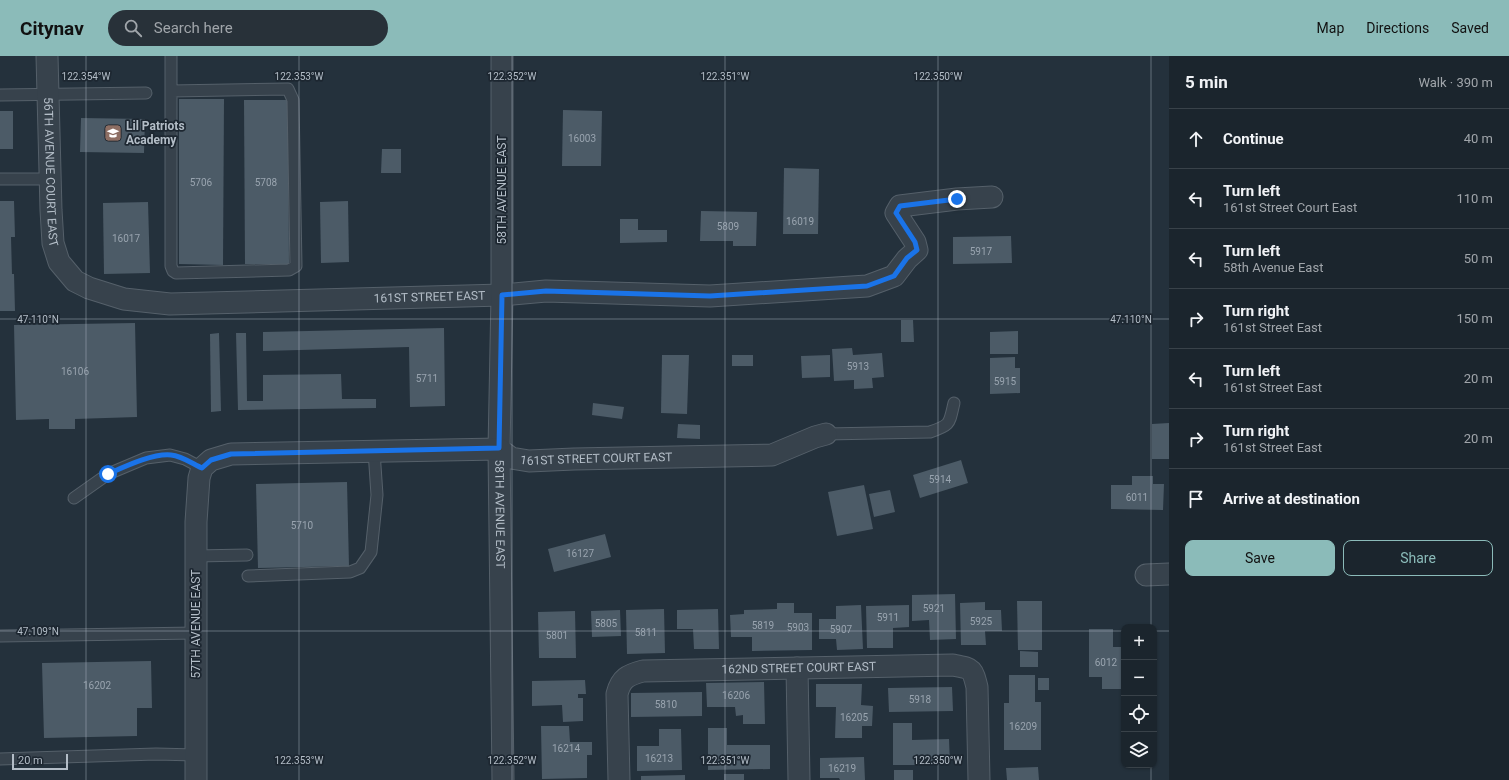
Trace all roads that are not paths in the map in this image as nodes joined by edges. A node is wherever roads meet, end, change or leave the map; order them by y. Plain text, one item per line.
1 (47, 56) edge
2 (171, 56) edge
3 (502, 56) edge
4 (171, 91) junction
5 (146, 93) dead end
6 (0, 95) edge
7 (48, 95) junction
8 (0, 179) edge
9 (50, 179) junction
10 (992, 197) dead end
11 (75, 281) joint
12 (502, 295) junction
13 (954, 403) dead end
14 (826, 434) joint
15 (499, 448) junction
16 (374, 451) junction
17 (202, 468) junction
18 (74, 498) dead end
19 (247, 555) dead end
20 (196, 556) junction
21 (1169, 574) edge
22 (1146, 575) dead end
23 (248, 576) dead end
24 (196, 633) junction
25 (0, 636) edge
26 (797, 668) junction
27 (196, 756) junction
28 (0, 759) edge
29 (196, 780) edge
30 (503, 780) edge
31 (619, 780) edge
32 (799, 780) edge
33 (979, 780) edge

1 - 7 street, 56TH AVENUE COURT EAST
2 - 4 lane
3 - 12 street, 58TH AVENUE EAST
4 - 4 lane
5 - 7 lane
6 - 7 lane
7 - 9 street, 56TH AVENUE COURT EAST
8 - 9 lane
9 - 11 street, 56TH AVENUE COURT EAST
10 - 12 street, 161ST STREET EAST
11 - 12 street, 161ST STREET EAST
12 - 15 street, 58TH AVENUE EAST
13 - 14 lane
14 - 15 street, 161ST STREET COURT EAST
15 - 16 street
15 - 30 street, 58TH AVENUE EAST
16 - 17 street
16 - 23 lane
17 - 18 lane
17 - 20 street, 57TH AVENUE EAST
19 - 20 lane
20 - 24 street, 57TH AVENUE EAST
21 - 22 street
24 - 25 lane
24 - 27 street, 57TH AVENUE EAST
26 - 31 street, 162ND STREET COURT EAST
26 - 32 street
26 - 33 street, 162ND STREET COURT EAST
27 - 28 lane
27 - 29 street, 57TH AVENUE EAST

